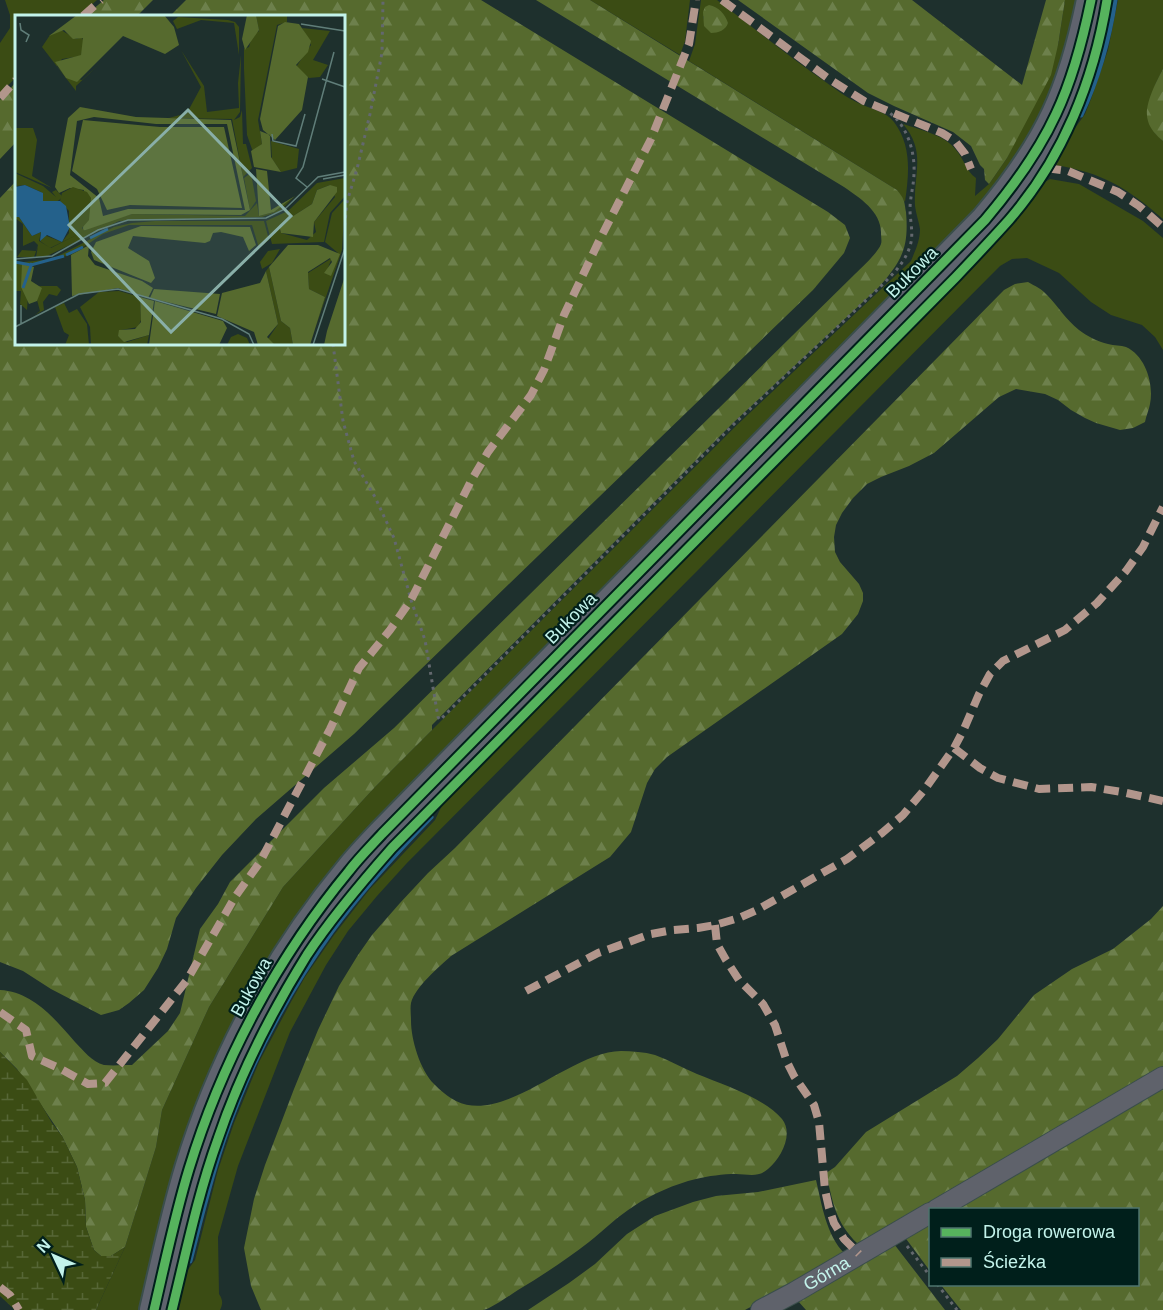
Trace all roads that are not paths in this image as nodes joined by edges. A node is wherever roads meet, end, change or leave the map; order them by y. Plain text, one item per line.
1 (1091, 0) edge
2 (1163, 1077) edge
3 (938, 1208) edge
4 (929, 1214) edge
5 (154, 1310) edge
6 (761, 1310) edge

1 - 5 street, Bukowa
2 - 3 street
4 - 6 street, Górna

